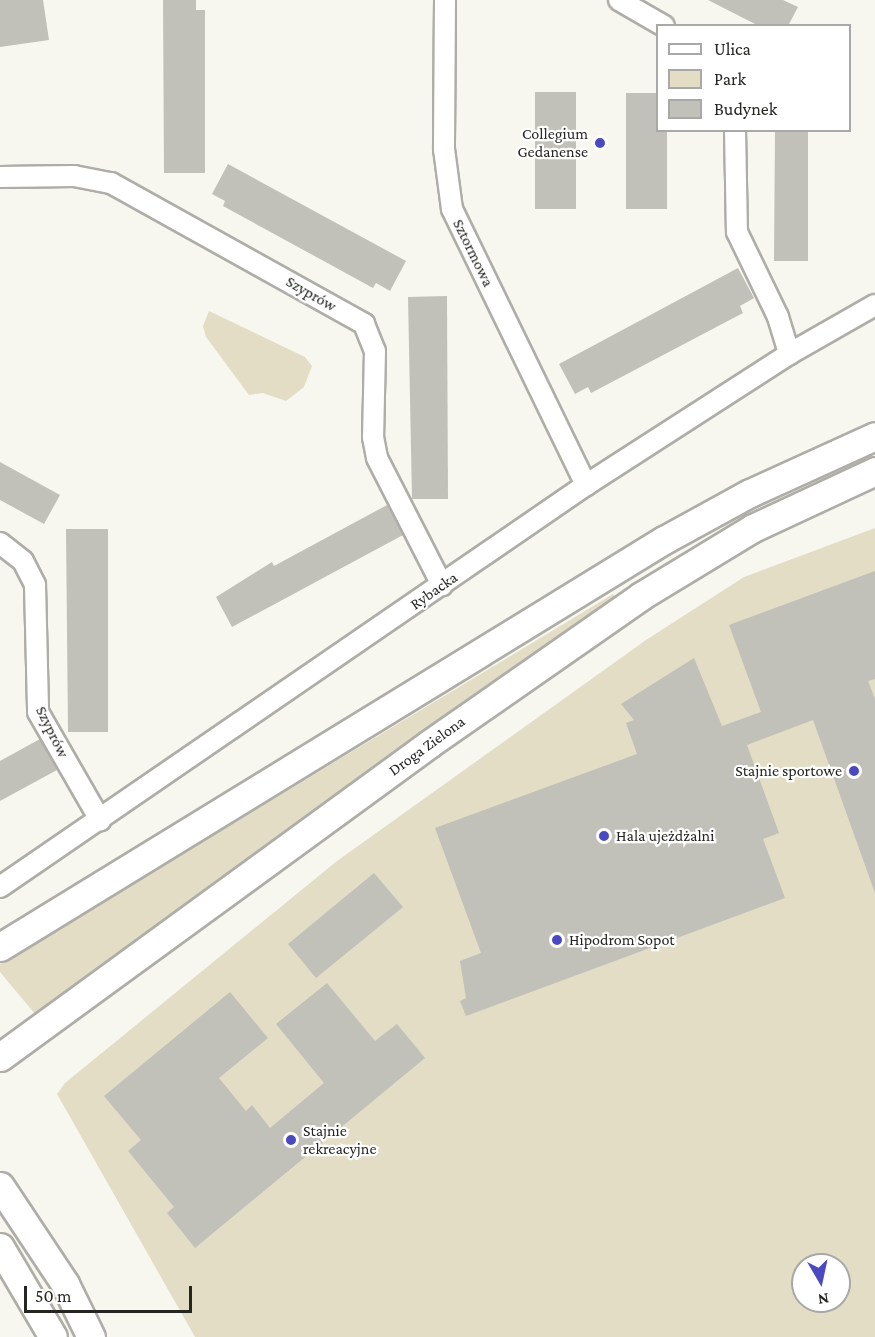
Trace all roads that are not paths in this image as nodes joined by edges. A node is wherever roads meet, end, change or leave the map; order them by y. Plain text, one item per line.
1 (445, 0) edge
2 (619, 0) edge
3 (661, 24) edge
4 (735, 132) edge
5 (0, 177) edge
6 (875, 305) edge
7 (789, 354) junction
8 (875, 436) edge
9 (875, 471) edge
10 (586, 485) junction
11 (0, 543) edge
12 (442, 585) junction
13 (100, 820) junction
14 (0, 886) edge
15 (0, 947) edge
16 (0, 1057) edge
17 (0, 1186) edge
18 (0, 1247) edge
19 (53, 1337) edge
20 (91, 1337) edge

1 - 10 street, Sztormowa
2 - 3 street
4 - 7 street
5 - 12 street, Szyprów
6 - 7 street, Rybacka
7 - 10 street, Rybacka
8 - 15 street
9 - 16 street, Droga Zielona
10 - 12 street, Rybacka
11 - 13 street, Szyprów
12 - 13 street, Rybacka
13 - 14 street, Rybacka
17 - 20 street
18 - 19 street

